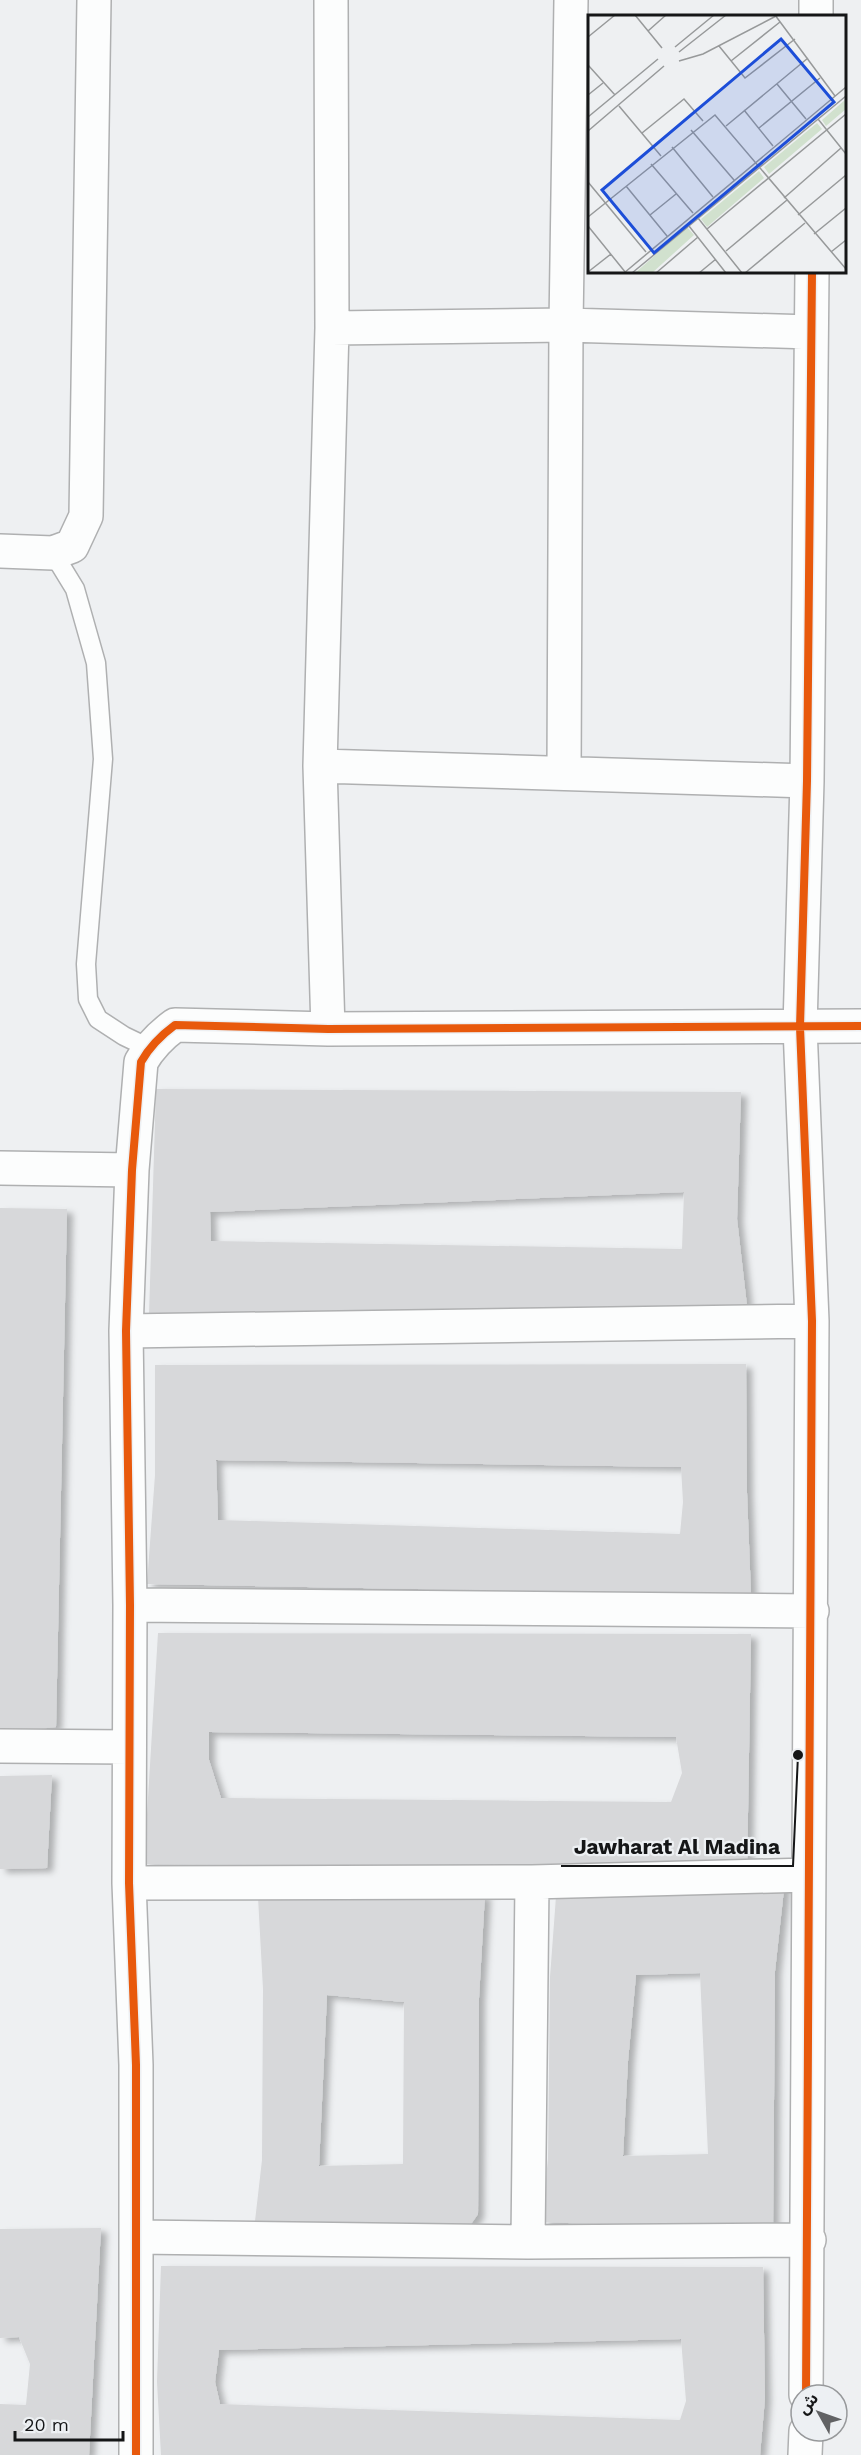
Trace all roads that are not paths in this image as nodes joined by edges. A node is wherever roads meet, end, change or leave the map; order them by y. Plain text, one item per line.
1 (94, 0) edge
2 (331, 0) edge
3 (571, 0) edge
4 (812, 273) edge
5 (566, 325) junction
6 (332, 328) junction
7 (811, 332) junction
8 (0, 551) edge
9 (53, 553) junction
10 (320, 766) junction
11 (564, 773) junction
12 (807, 781) junction
13 (861, 1026) edge
14 (801, 1027) junction
15 (328, 1029) junction
16 (149, 1048) junction
17 (0, 1168) edge
18 (132, 1170) junction
19 (812, 1322) junction
20 (126, 1331) junction
21 (130, 1605) junction
22 (812, 1611) junction
23 (0, 1746) edge
24 (129, 1747) junction
25 (808, 1875) junction
26 (532, 1882) junction
27 (129, 1884) junction
28 (137, 2236) junction
29 (809, 2240) junction
30 (528, 2242) junction
31 (806, 2383) edge
32 (136, 2455) edge

1 - 9 street
2 - 6 street
3 - 5 street
4 - 7 street
5 - 6 street
5 - 7 street
5 - 11 street
6 - 10 street
7 - 12 street
8 - 9 street
9 - 16 lane
10 - 11 street
10 - 15 street
11 - 12 street
12 - 14 street
13 - 14 street
14 - 15 street
14 - 19 street
15 - 16 street
16 - 18 street
17 - 18 street
18 - 20 street
19 - 20 street
19 - 22 street
20 - 21 street
21 - 22 street
21 - 24 street
22 - 25 street
23 - 24 street
24 - 27 street
25 - 26 street
25 - 29 street
26 - 27 street
26 - 30 street
27 - 28 street
28 - 30 street
28 - 32 street
29 - 30 street
29 - 31 street

